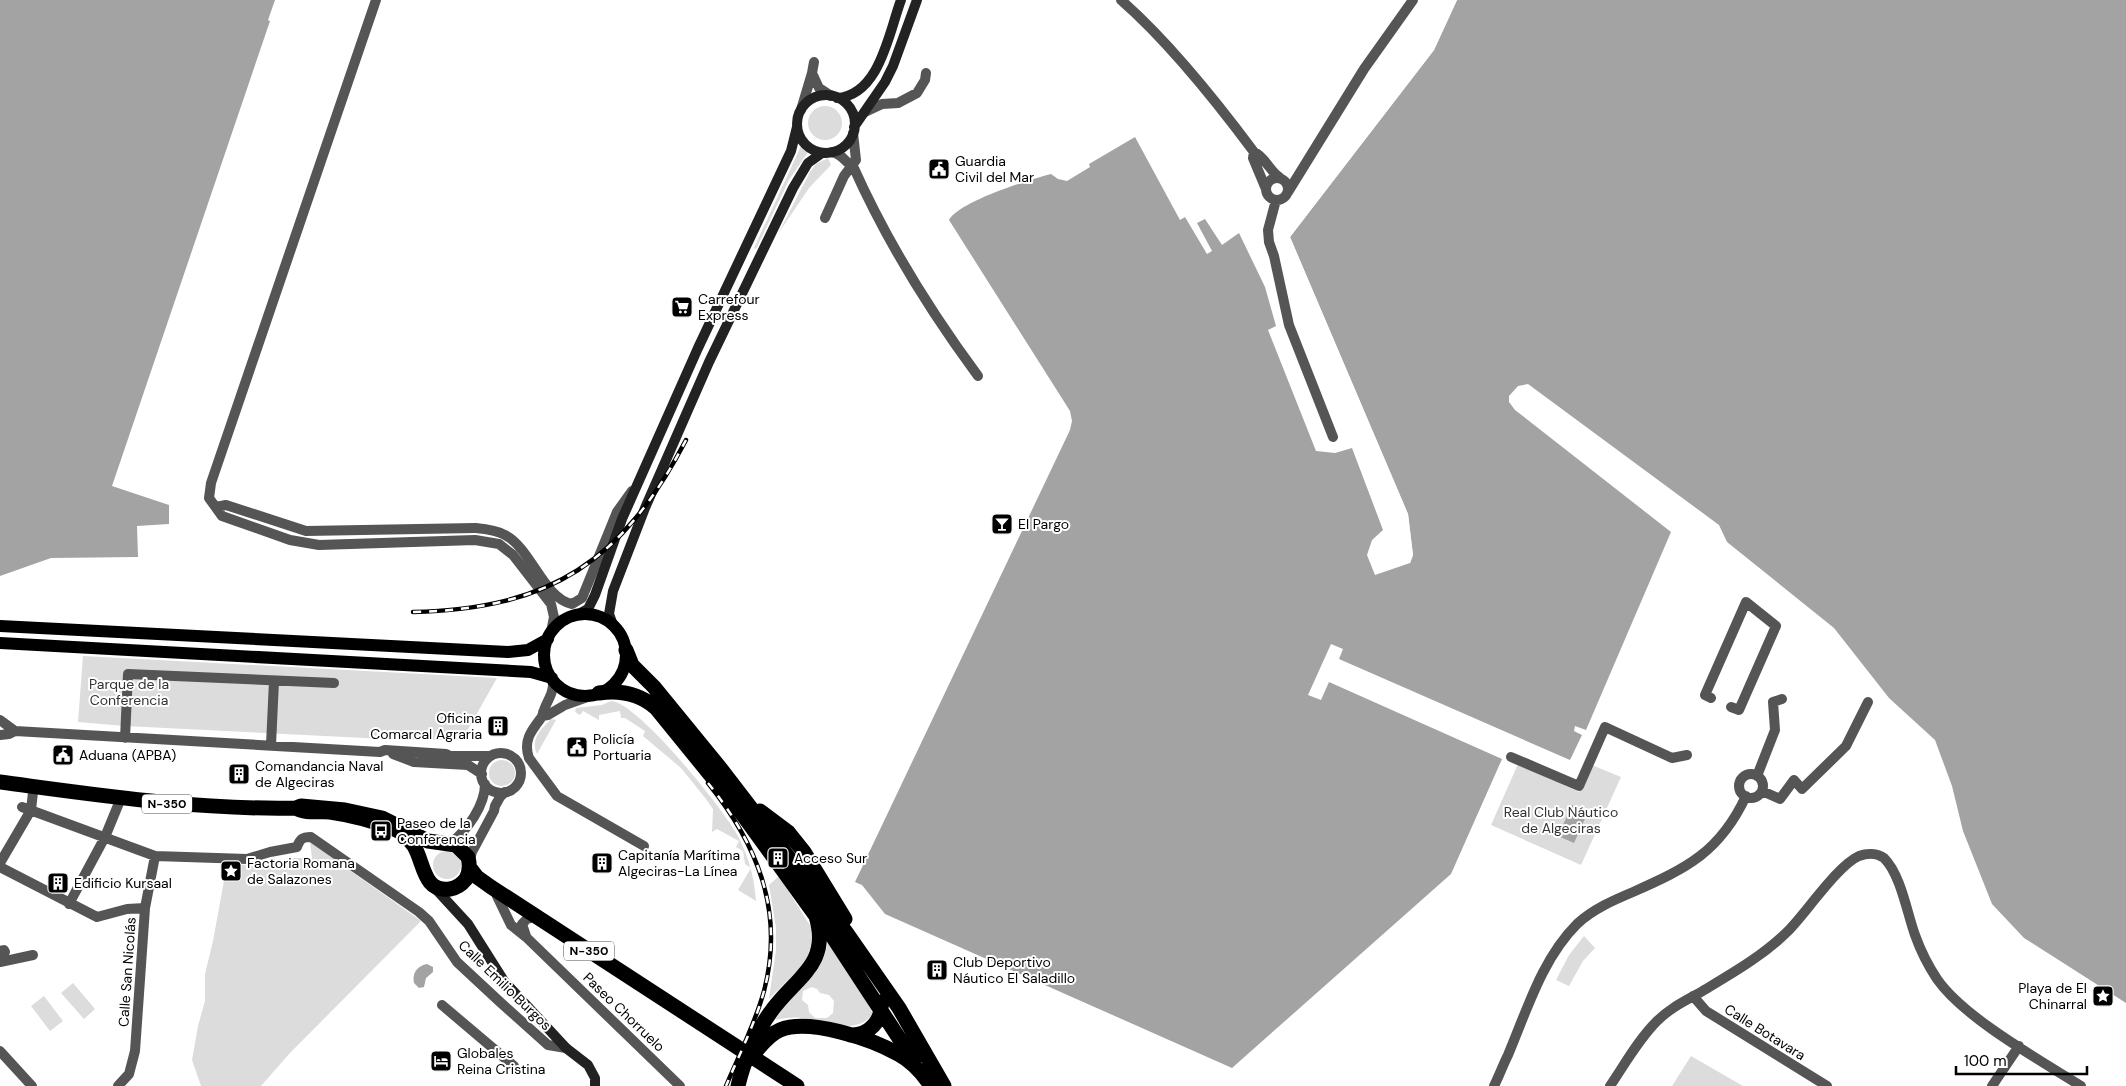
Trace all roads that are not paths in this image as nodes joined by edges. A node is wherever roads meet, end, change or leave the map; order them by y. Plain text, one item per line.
1 (376, 0) edge
2 (901, 0) edge
3 (917, 0) edge
4 (1121, 0) edge
5 (1414, 0) edge
6 (814, 62) dead end
7 (926, 72) dead end
8 (812, 73) junction
9 (834, 97) junction
10 (801, 110) junction
11 (865, 112) junction
12 (797, 127) junction
13 (853, 130) junction
14 (827, 152) junction
15 (1254, 152) junction
16 (853, 166) junction
17 (1303, 166) junction
18 (1280, 177) junction
19 (1266, 189) junction
20 (1288, 192) junction
21 (1276, 200) junction
22 (825, 218) dead end
23 (978, 376) dead end
24 (1333, 437) dead end
25 (640, 481) junction
26 (216, 507) junction
27 (577, 615) junction
28 (613, 625) junction
29 (0, 626) edge
30 (550, 636) junction
31 (0, 643) edge
32 (626, 650) junction
33 (553, 679) junction
34 (274, 680) junction
35 (334, 683) dead end
36 (596, 694) junction
37 (1711, 698) dead end
38 (1782, 699) dead end
39 (1868, 702) dead end
40 (1731, 707) dead end
41 (542, 716) junction
42 (0, 721) edge
43 (0, 725) edge
44 (15, 731) junction
45 (0, 735) edge
46 (125, 738) junction
47 (271, 745) junction
48 (380, 752) junction
49 (1687, 755) dead end
50 (491, 756) junction
51 (1511, 757) dead end
52 (1757, 776) junction
53 (483, 779) junction
54 (0, 782) edge
55 (0, 787) edge
56 (36, 790) junction
57 (1762, 791) junction
58 (505, 792) junction
59 (1746, 796) junction
60 (121, 798) junction
61 (744, 798) junction
62 (27, 808) junction
63 (296, 808) junction
64 (105, 837) junction
65 (445, 843) junction
66 (644, 846) dead end
67 (155, 856) junction
68 (0, 863) edge
69 (793, 863) junction
70 (469, 865) junction
71 (0, 867) edge
72 (423, 870) junction
73 (818, 871) junction
74 (432, 884) junction
75 (459, 885) junction
76 (497, 896) junction
77 (69, 904) junction
78 (451, 905) junction
79 (144, 908) junction
80 (816, 916) junction
81 (531, 918) junction
82 (840, 926) junction
83 (526, 937) junction
84 (33, 955) dead end
85 (0, 962) edge
86 (872, 969) junction
87 (1693, 996) junction
88 (442, 1006) dead end
89 (882, 1010) junction
90 (710, 1032) junction
91 (846, 1034) junction
92 (2019, 1046) junction
93 (566, 1048) junction
94 (0, 1052) edge
95 (514, 1066) dead end
96 (770, 1071) junction
97 (934, 1085) edge
98 (32, 1086) edge
99 (118, 1086) edge
100 (595, 1086) edge
101 (680, 1086) edge
102 (738, 1086) edge
103 (744, 1086) edge
104 (783, 1086) edge
105 (788, 1086) edge
106 (797, 1086) edge
107 (1494, 1086) edge
108 (1610, 1086) edge
109 (1827, 1086) edge
110 (1992, 1086) edge
111 (2081, 1086) edge

1 - 26 street
2 - 9 main road
3 - 11 main road
4 - 15 street
5 - 17 street
6 - 8 street
7 - 11 street
8 - 9 street
8 - 10 street
9 - 10 main road
9 - 13 main road
10 - 12 main road
11 - 13 main road
12 - 14 main road
12 - 25 main road
13 - 14 main road
13 - 16 street
14 - 16 street
14 - 28 main road
15 - 18 street
15 - 19 street
16 - 22 street
16 - 23 street
17 - 18 street
17 - 20 street
18 - 19 street
18 - 20 street
19 - 21 street
20 - 21 street
21 - 24 street
25 - 26 street
25 - 27 main road
26 - 30 street
27 - 28 main road
27 - 30 main road
28 - 32 main road
29 - 30 main road
30 - 33 main road
31 - 33 main road
32 - 36 main road
32 - 61 highway
33 - 36 main road
33 - 41 street
34 - 35 street
34 - 46 street
34 - 47 street
36 - 41 street
36 - 80 highway
37 - 40 street
38 - 52 street
39 - 57 street
41 - 66 street
42 - 43 street
42 - 44 street
44 - 45 street
44 - 46 street
46 - 47 street
47 - 48 street
48 - 50 street
48 - 53 street
49 - 51 street
50 - 53 street
50 - 58 street
52 - 57 street
52 - 59 street
53 - 58 street
53 - 65 street
54 - 56 highway, N-350
55 - 56 highway, N-350
56 - 60 highway, N-350
56 - 62 street
57 - 59 street
58 - 70 street
59 - 107 street
60 - 63 highway, N-350
60 - 64 street
61 - 69 highway
61 - 73 highway
62 - 64 street, Calle Emilio Burgos
62 - 68 street
63 - 65 highway, N-350
63 - 72 highway, N-350
64 - 67 street, Calle Emilio Burgos
64 - 77 street
65 - 70 highway, N-350
65 - 72 highway
67 - 79 street, Calle San Nicolás
67 - 93 street, Calle Emilio Burgos
69 - 73 highway
69 - 82 highway
70 - 75 highway
70 - 90 highway, N-350
71 - 77 street
72 - 74 highway, N-350
73 - 86 highway
74 - 75 highway, N-350
74 - 78 main road
75 - 76 highway, N-350
75 - 78 main road
76 - 81 highway, N-350
76 - 83 street, Paseo Chorruelo
77 - 79 street
78 - 93 main road
79 - 99 street, Calle San Nicolás
80 - 89 highway
80 - 102 highway
81 - 83 street
81 - 90 highway, N-350
82 - 86 highway
82 - 89 highway
83 - 101 street, Paseo Chorruelo
84 - 85 street
86 - 97 highway
87 - 92 street
87 - 108 street
87 - 109 street, Calle Botavara
88 - 95 street
89 - 91 highway
89 - 97 highway
90 - 96 highway, N-350
91 - 97 highway
91 - 103 highway
92 - 110 street
92 - 111 street
93 - 100 main road
94 - 98 street
96 - 104 highway
96 - 105 highway, N-350
96 - 106 highway, N-350

